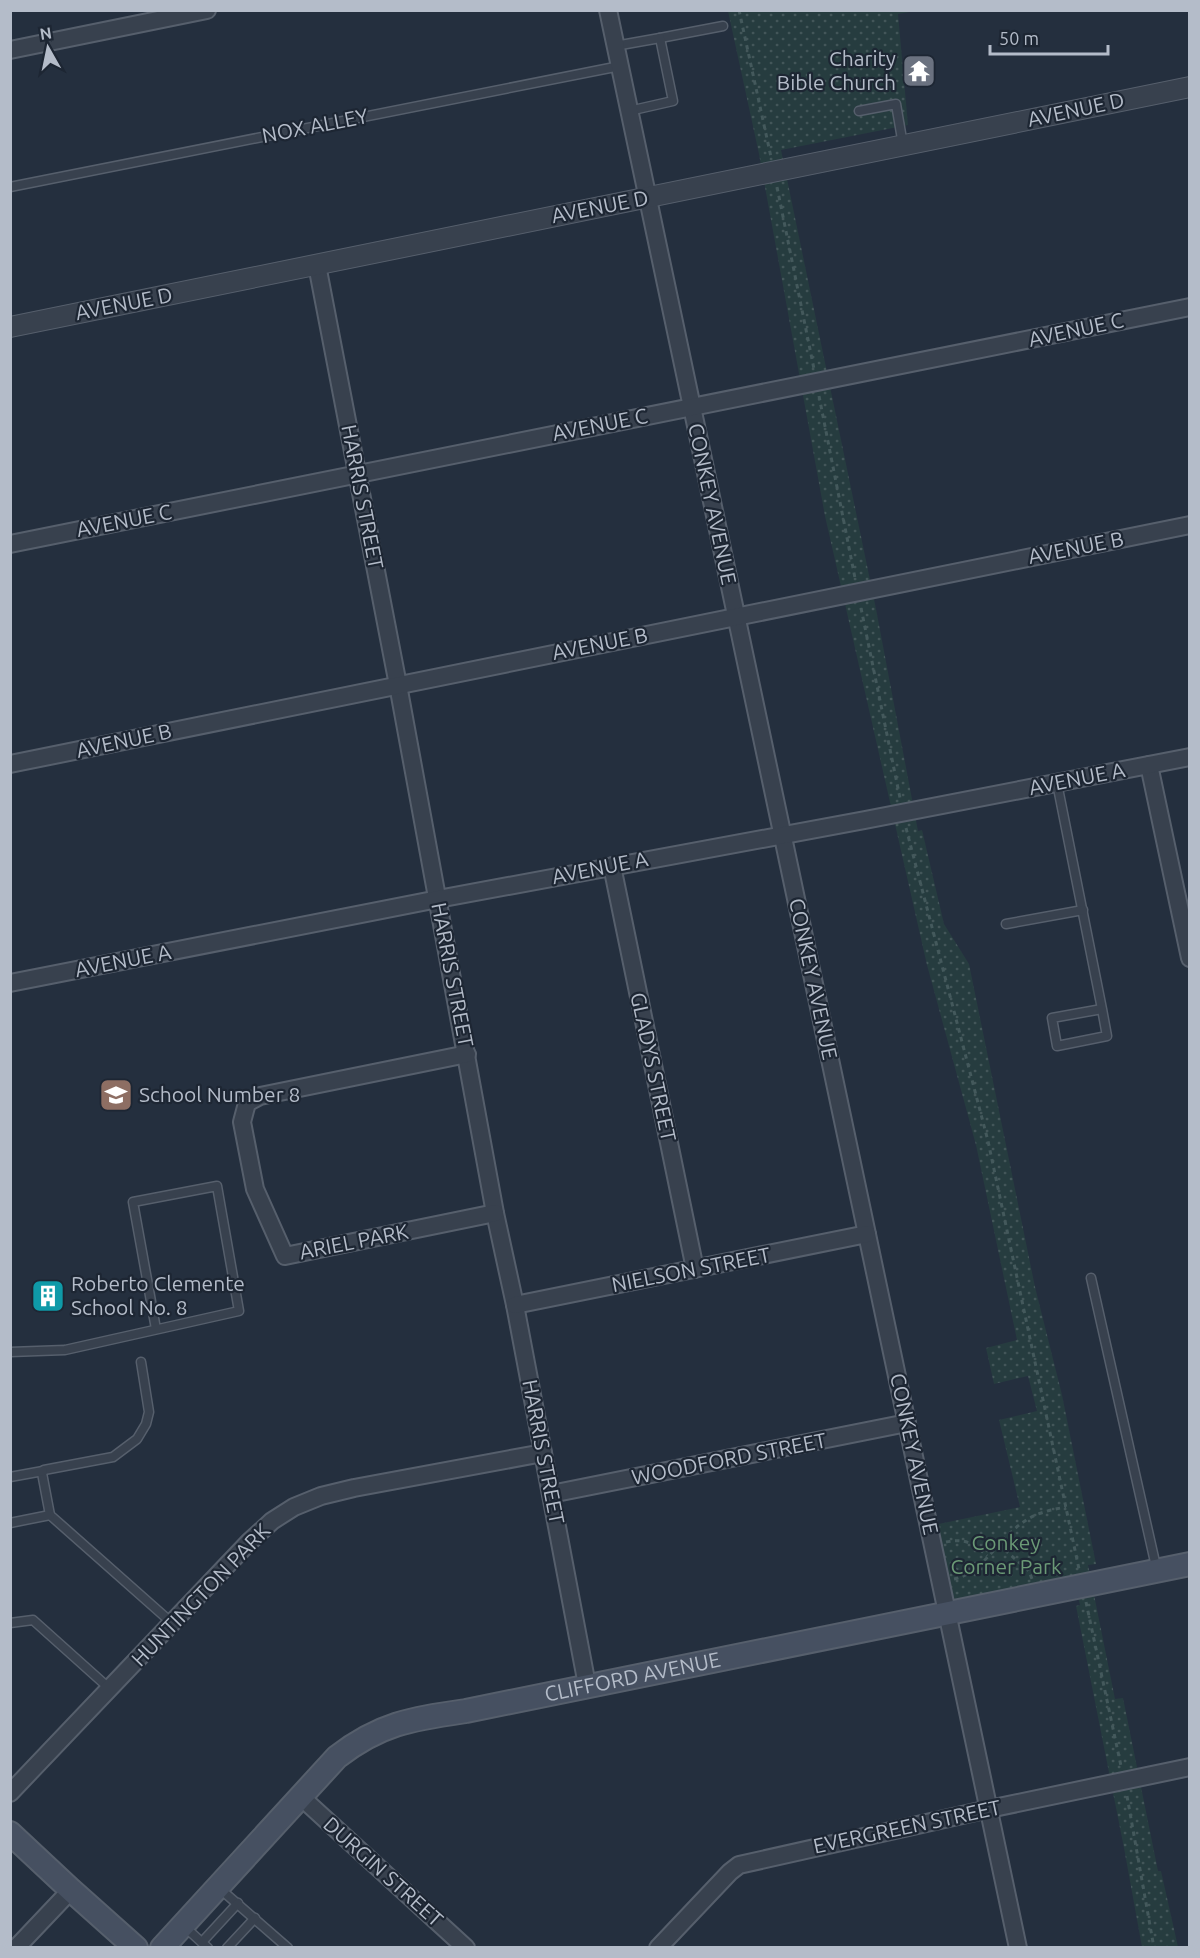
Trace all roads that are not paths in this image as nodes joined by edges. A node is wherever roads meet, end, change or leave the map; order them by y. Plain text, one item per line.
1 (207, 10) edge
2 (608, 10) edge
3 (723, 26) dead end
4 (660, 38) junction
5 (615, 46) junction
6 (10, 50) edge
7 (620, 66) junction
8 (1190, 87) edge
9 (629, 111) junction
10 (859, 111) dead end
11 (903, 145) junction
12 (10, 187) edge
13 (648, 198) junction
14 (317, 265) junction
15 (1190, 307) edge
16 (10, 327) edge
17 (692, 407) junction
18 (357, 475) junction
19 (1190, 525) edge
20 (10, 544) edge
21 (736, 617) junction
22 (398, 685) junction
23 (1190, 757) edge
24 (10, 764) edge
25 (1149, 765) junction
26 (1057, 783) junction
27 (782, 834) junction
28 (612, 866) junction
29 (438, 899) junction
30 (1083, 910) junction
31 (1006, 924) dead end
32 (1189, 951) edge
33 (10, 983) edge
34 (1102, 1009) junction
35 (467, 1054) junction
36 (495, 1214) junction
37 (867, 1234) junction
38 (695, 1269) junction
39 (1091, 1278) dead end
40 (515, 1305) junction
41 (156, 1329) junction
42 (10, 1352) edge
43 (141, 1362) dead end
44 (907, 1423) junction
45 (543, 1453) junction
46 (43, 1471) junction
47 (10, 1477) edge
48 (551, 1494) junction
49 (50, 1515) junction
50 (10, 1523) edge
51 (1190, 1564) edge
52 (1157, 1571) junction
53 (947, 1613) junction
54 (10, 1623) edge
55 (172, 1623) junction
56 (588, 1685) junction
57 (110, 1689) junction
58 (1190, 1767) edge
59 (10, 1793) edge
60 (300, 1796) junction
61 (989, 1809) junction
62 (10, 1833) edge
63 (217, 1886) junction
64 (71, 1890) junction
65 (238, 1903) junction
66 (255, 1918) junction
67 (182, 1924) junction
68 (205, 1945) edge
69 (16, 1947) edge
70 (136, 1947) edge
71 (162, 1947) edge
72 (227, 1947) edge
73 (288, 1947) edge
74 (466, 1947) edge
75 (658, 1947) edge
76 (1018, 1947) edge

1 - 6 street
2 - 5 street, CONKEY AVENUE
3 - 4 lane
4 - 5 lane
4 - 9 lane
5 - 7 street, CONKEY AVENUE
7 - 9 street, CONKEY AVENUE
7 - 12 lane, NOX ALLEY
8 - 11 street, AVENUE D
9 - 13 street, CONKEY AVENUE
10 - 11 lane
11 - 13 street, AVENUE D
13 - 14 street, AVENUE D
13 - 17 street, CONKEY AVENUE
14 - 16 street, AVENUE D
14 - 18 street, HARRIS STREET
15 - 17 street, AVENUE C
17 - 18 street, AVENUE C
17 - 21 street, CONKEY AVENUE
18 - 20 street, AVENUE C
18 - 22 street, HARRIS STREET
19 - 21 street, AVENUE B
21 - 22 street, AVENUE B
21 - 27 street, CONKEY AVENUE
22 - 24 street, AVENUE B
22 - 29 street, HARRIS STREET
23 - 25 street, AVENUE A
25 - 26 street, AVENUE A
25 - 32 street
26 - 27 street, AVENUE A
26 - 30 lane
27 - 28 street, AVENUE A
27 - 37 street, CONKEY AVENUE
28 - 29 street, AVENUE A
28 - 38 street, GLADYS STREET
29 - 33 street, AVENUE A
29 - 35 street, HARRIS STREET
30 - 31 lane
30 - 34 lane
34 - 34 lane
35 - 36 street, HARRIS STREET
35 - 36 street, ARIEL PARK
36 - 40 street, HARRIS STREET
37 - 38 street, NIELSON STREET
37 - 44 street, CONKEY AVENUE
38 - 40 street, NIELSON STREET
39 - 52 lane
40 - 45 street, HARRIS STREET
41 - 41 lane
41 - 42 lane
43 - 46 lane
44 - 48 street, WOODFORD STREET
44 - 53 street, CONKEY AVENUE
45 - 48 street, HARRIS STREET
45 - 55 street, HUNTINGTON PARK
46 - 47 lane
46 - 49 lane
48 - 56 street, HARRIS STREET
49 - 50 lane
49 - 55 lane
51 - 52 main road, CLIFFORD AVENUE
52 - 53 main road, CLIFFORD AVENUE
53 - 56 main road, CLIFFORD AVENUE
53 - 61 street, CONKEY AVENUE
54 - 57 lane
55 - 57 street, HUNTINGTON PARK
56 - 60 main road, CLIFFORD AVENUE
57 - 59 street, HUNTINGTON PARK
58 - 61 street, EVERGREEN STREET
60 - 63 main road, CLIFFORD AVENUE
60 - 74 street, DURGIN STREET
61 - 75 street, EVERGREEN STREET
61 - 76 street, CONKEY AVENUE
62 - 64 main road
63 - 65 lane
63 - 67 main road, CLIFFORD AVENUE
64 - 69 street
64 - 70 main road
65 - 66 lane
65 - 68 lane
66 - 72 lane
66 - 73 lane
67 - 68 lane
67 - 71 main road, CLIFFORD AVENUE

